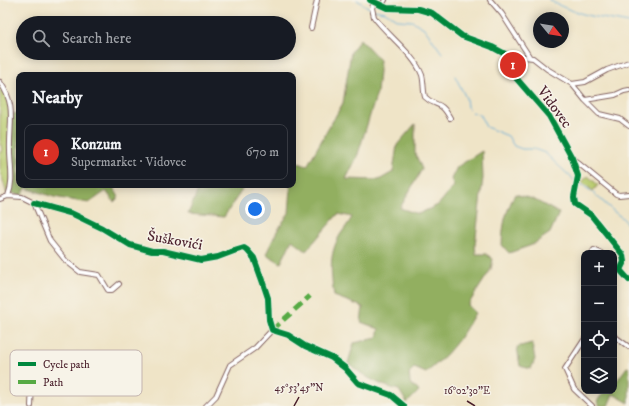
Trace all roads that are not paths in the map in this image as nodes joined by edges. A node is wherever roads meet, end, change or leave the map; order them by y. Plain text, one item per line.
1 (317, 0) edge
2 (385, 0) edge
3 (490, 0) edge
4 (372, 1) edge
5 (381, 6) junction
6 (311, 28) dead end
7 (507, 55) junction
8 (529, 56) junction
9 (629, 62) edge
10 (0, 82) edge
11 (572, 84) junction
12 (629, 90) edge
13 (585, 100) junction
14 (450, 118) dead end
15 (627, 120) edge
16 (629, 126) edge
17 (572, 158) junction
18 (629, 194) edge
19 (8, 196) junction
20 (0, 199) edge
21 (34, 203) junction
22 (617, 266) edge
23 (621, 268) junction
24 (629, 280) edge
25 (119, 284) dead end
26 (272, 330) junction
27 (617, 338) edge
28 (581, 345) edge
29 (629, 346) edge
30 (31, 396) edge
31 (31, 406) edge
32 (206, 406) edge
33 (404, 406) edge
34 (592, 406) edge

1 - 6 street
2 - 5 street
3 - 8 street
4 - 5 street
4 - 14 street
5 - 7 street
7 - 8 street
7 - 17 street, Vidovec
8 - 11 street
9 - 11 street
10 - 19 street
11 - 13 street
12 - 13 street
13 - 15 street
15 - 16 street
17 - 18 street
17 - 23 street, Vidovec
19 - 20 street
19 - 21 street, Šuškovići
21 - 25 street
21 - 26 street, Šuškovići
22 - 23 street
23 - 24 street, Vidovec
26 - 32 street
26 - 33 street
27 - 29 street
28 - 34 street
30 - 31 street

